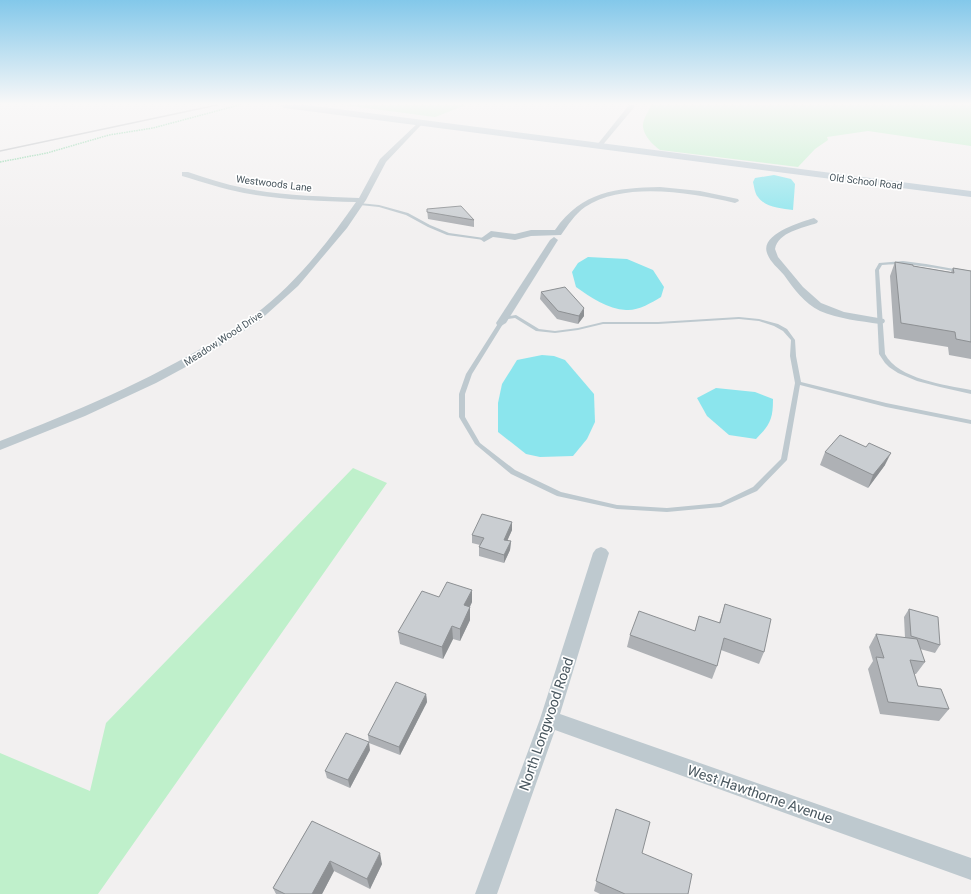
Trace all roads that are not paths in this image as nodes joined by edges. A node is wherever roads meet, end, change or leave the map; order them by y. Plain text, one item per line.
1 (397, 147) edge
2 (605, 147) edge
3 (185, 174) dead end
4 (971, 194) edge
5 (735, 200) dead end
6 (361, 202) junction
7 (814, 221) dead end
8 (484, 239) joint
9 (554, 240) dead end
10 (971, 273) edge
11 (880, 321) junction
12 (501, 323) junction
13 (798, 383) junction
14 (971, 392) edge
15 (971, 422) edge
16 (0, 446) edge
17 (601, 553) dead end
18 (549, 719) junction
19 (971, 868) edge
20 (486, 894) edge

1 - 6 street, Meadow Wood Drive
2 - 4 street, Old School Road
3 - 6 street, Westwoods Lane
5 - 8 street
6 - 8 lane
6 - 16 street, Meadow Wood Drive
7 - 11 street
9 - 12 street
10 - 11 lane
11 - 14 lane
12 - 13 lane
12 - 13 lane
13 - 15 lane
17 - 18 street, North Longwood Road
18 - 19 street, West Hawthorne Avenue
18 - 20 street, North Longwood Road

